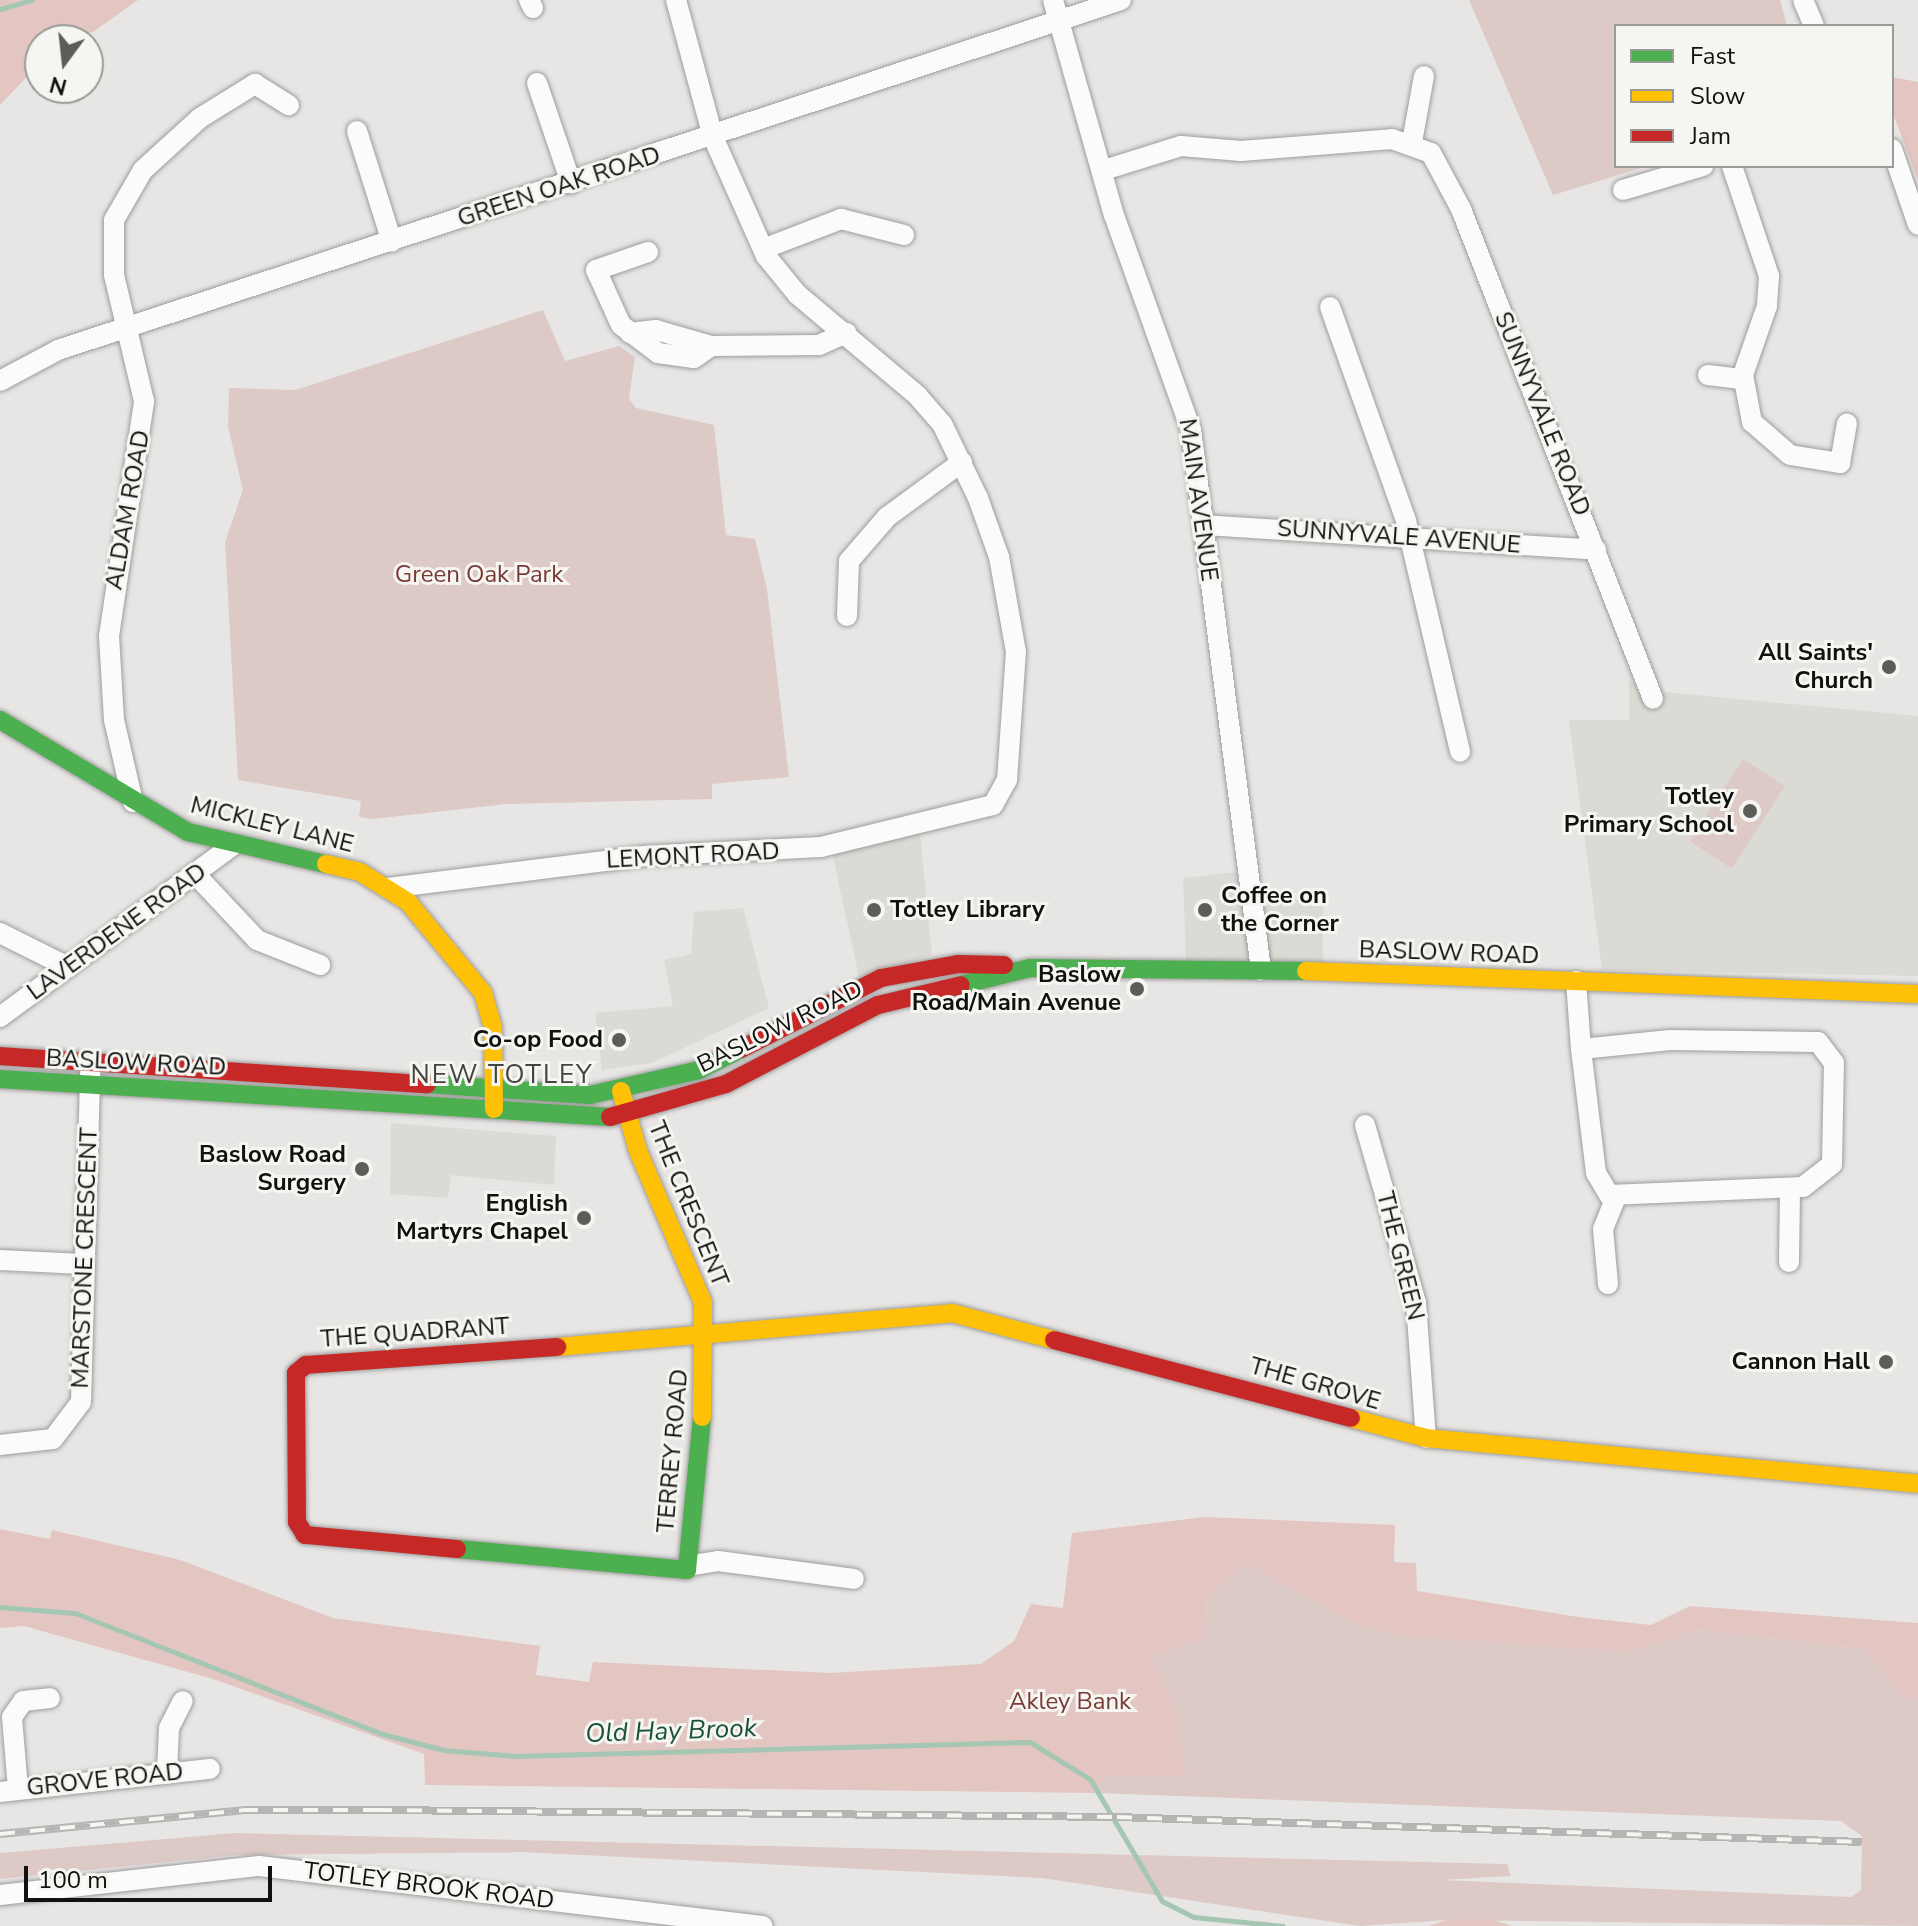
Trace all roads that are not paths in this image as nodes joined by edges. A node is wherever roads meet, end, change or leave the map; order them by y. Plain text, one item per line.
1 (1121, 0) edge
2 (1803, 0) edge
3 (679, 1) edge
4 (1056, 9) edge
5 (1813, 24) edge
6 (1424, 76) dead end
7 (537, 83) dead end
8 (289, 105) dead end
9 (357, 131) dead end
10 (713, 137) junction
11 (1412, 142) junction
12 (1894, 155) edge
13 (1696, 168) edge
14 (1733, 168) edge
15 (1104, 170) junction
16 (571, 183) junction
17 (1623, 190) dead end
18 (1918, 225) edge
19 (904, 235) dead end
20 (392, 242) junction
21 (763, 249) junction
22 (648, 252) dead end
23 (1330, 307) dead end
24 (132, 328) junction
25 (846, 333) junction
26 (1708, 375) dead end
27 (1743, 379) junction
28 (0, 381) edge
29 (1847, 424) dead end
30 (962, 462) junction
31 (1203, 525) junction
32 (1404, 537) junction
33 (1596, 550) junction
34 (847, 616) dead end
35 (1653, 699) dead end
36 (0, 720) edge
37 (1460, 752) dead end
38 (133, 802) junction
39 (233, 845) junction
40 (196, 875) junction
41 (388, 888) junction
42 (0, 933) edge
43 (320, 965) dead end
44 (68, 967) junction
45 (1030, 968) junction
46 (1261, 970) junction
47 (1576, 981) junction
48 (1918, 994) edge
49 (0, 1017) edge
50 (1581, 1049) junction
51 (0, 1056) edge
52 (91, 1060) junction
53 (0, 1079) edge
54 (90, 1083) junction
55 (494, 1090) junction
56 (621, 1091) junction
57 (494, 1114) junction
58 (626, 1115) junction
59 (1365, 1125) dead end
60 (1790, 1188) junction
61 (1616, 1197) junction
62 (0, 1260) edge
63 (1789, 1262) dead end
64 (83, 1264) junction
65 (1608, 1284) dead end
66 (706, 1336) junction
67 (1426, 1438) junction
68 (0, 1445) edge
69 (1918, 1484) edge
70 (687, 1568) junction
71 (854, 1579) dead end
72 (50, 1698) dead end
73 (183, 1701) dead end
74 (210, 1769) dead end
75 (167, 1772) junction
76 (9, 1790) edge
77 (0, 1895) edge
78 (762, 1926) edge

1 - 4 street, GREEN OAK ROAD
2 - 5 street
3 - 10 street
4 - 10 street, GREEN OAK ROAD
4 - 15 street, MAIN AVENUE
6 - 11 street
7 - 16 street
8 - 24 street, ALDAM ROAD
9 - 20 street
10 - 16 street, GREEN OAK ROAD
10 - 21 street
11 - 15 street
11 - 33 street, SUNNYVALE ROAD
12 - 18 street
13 - 17 street
14 - 27 street
15 - 31 street, MAIN AVENUE
16 - 20 street, GREEN OAK ROAD
19 - 21 street
20 - 24 street, GREEN OAK ROAD
21 - 25 street
22 - 25 street
23 - 32 street
24 - 28 street, GREEN OAK ROAD
24 - 38 street, ALDAM ROAD
25 - 30 street
26 - 27 street
27 - 29 street
30 - 34 street
30 - 41 street, LEMONT ROAD
31 - 32 street, SUNNYVALE AVENUE
31 - 46 street, MAIN AVENUE
32 - 33 street, SUNNYVALE AVENUE
32 - 37 street
33 - 35 street, SUNNYVALE ROAD
36 - 38 street, MICKLEY LANE
38 - 39 street, MICKLEY LANE
39 - 40 street, LAVERDENE ROAD
39 - 41 street, MICKLEY LANE
40 - 43 street
40 - 44 street, LAVERDENE ROAD
41 - 55 street, MICKLEY LANE
42 - 44 street
44 - 49 street, LAVERDENE ROAD
45 - 46 street, BASLOW ROAD
45 - 56 street
45 - 58 street, BASLOW ROAD
46 - 47 street, BASLOW ROAD
47 - 48 street, BASLOW ROAD
47 - 50 street
50 - 60 street
50 - 61 street
51 - 52 street
52 - 54 street, MARSTONE CRESCENT
52 - 55 street
53 - 54 street, BASLOW ROAD
54 - 57 street, BASLOW ROAD
54 - 64 street, MARSTONE CRESCENT
55 - 56 street
55 - 57 street, MICKLEY LANE
56 - 58 street, THE CRESCENT
57 - 58 street, BASLOW ROAD
58 - 66 street, THE CRESCENT
59 - 67 street, THE GREEN
60 - 61 street
60 - 63 street
61 - 65 street
62 - 64 street
64 - 68 street, MARSTONE CRESCENT
66 - 67 street, THE GROVE
66 - 70 street, TERREY ROAD
66 - 70 street, THE QUADRANT
67 - 69 street, THE GROVE
70 - 71 street
72 - 76 street
73 - 75 street
74 - 75 street, GROVE ROAD
75 - 76 street, GROVE ROAD
77 - 78 street, TOTLEY BROOK ROAD

